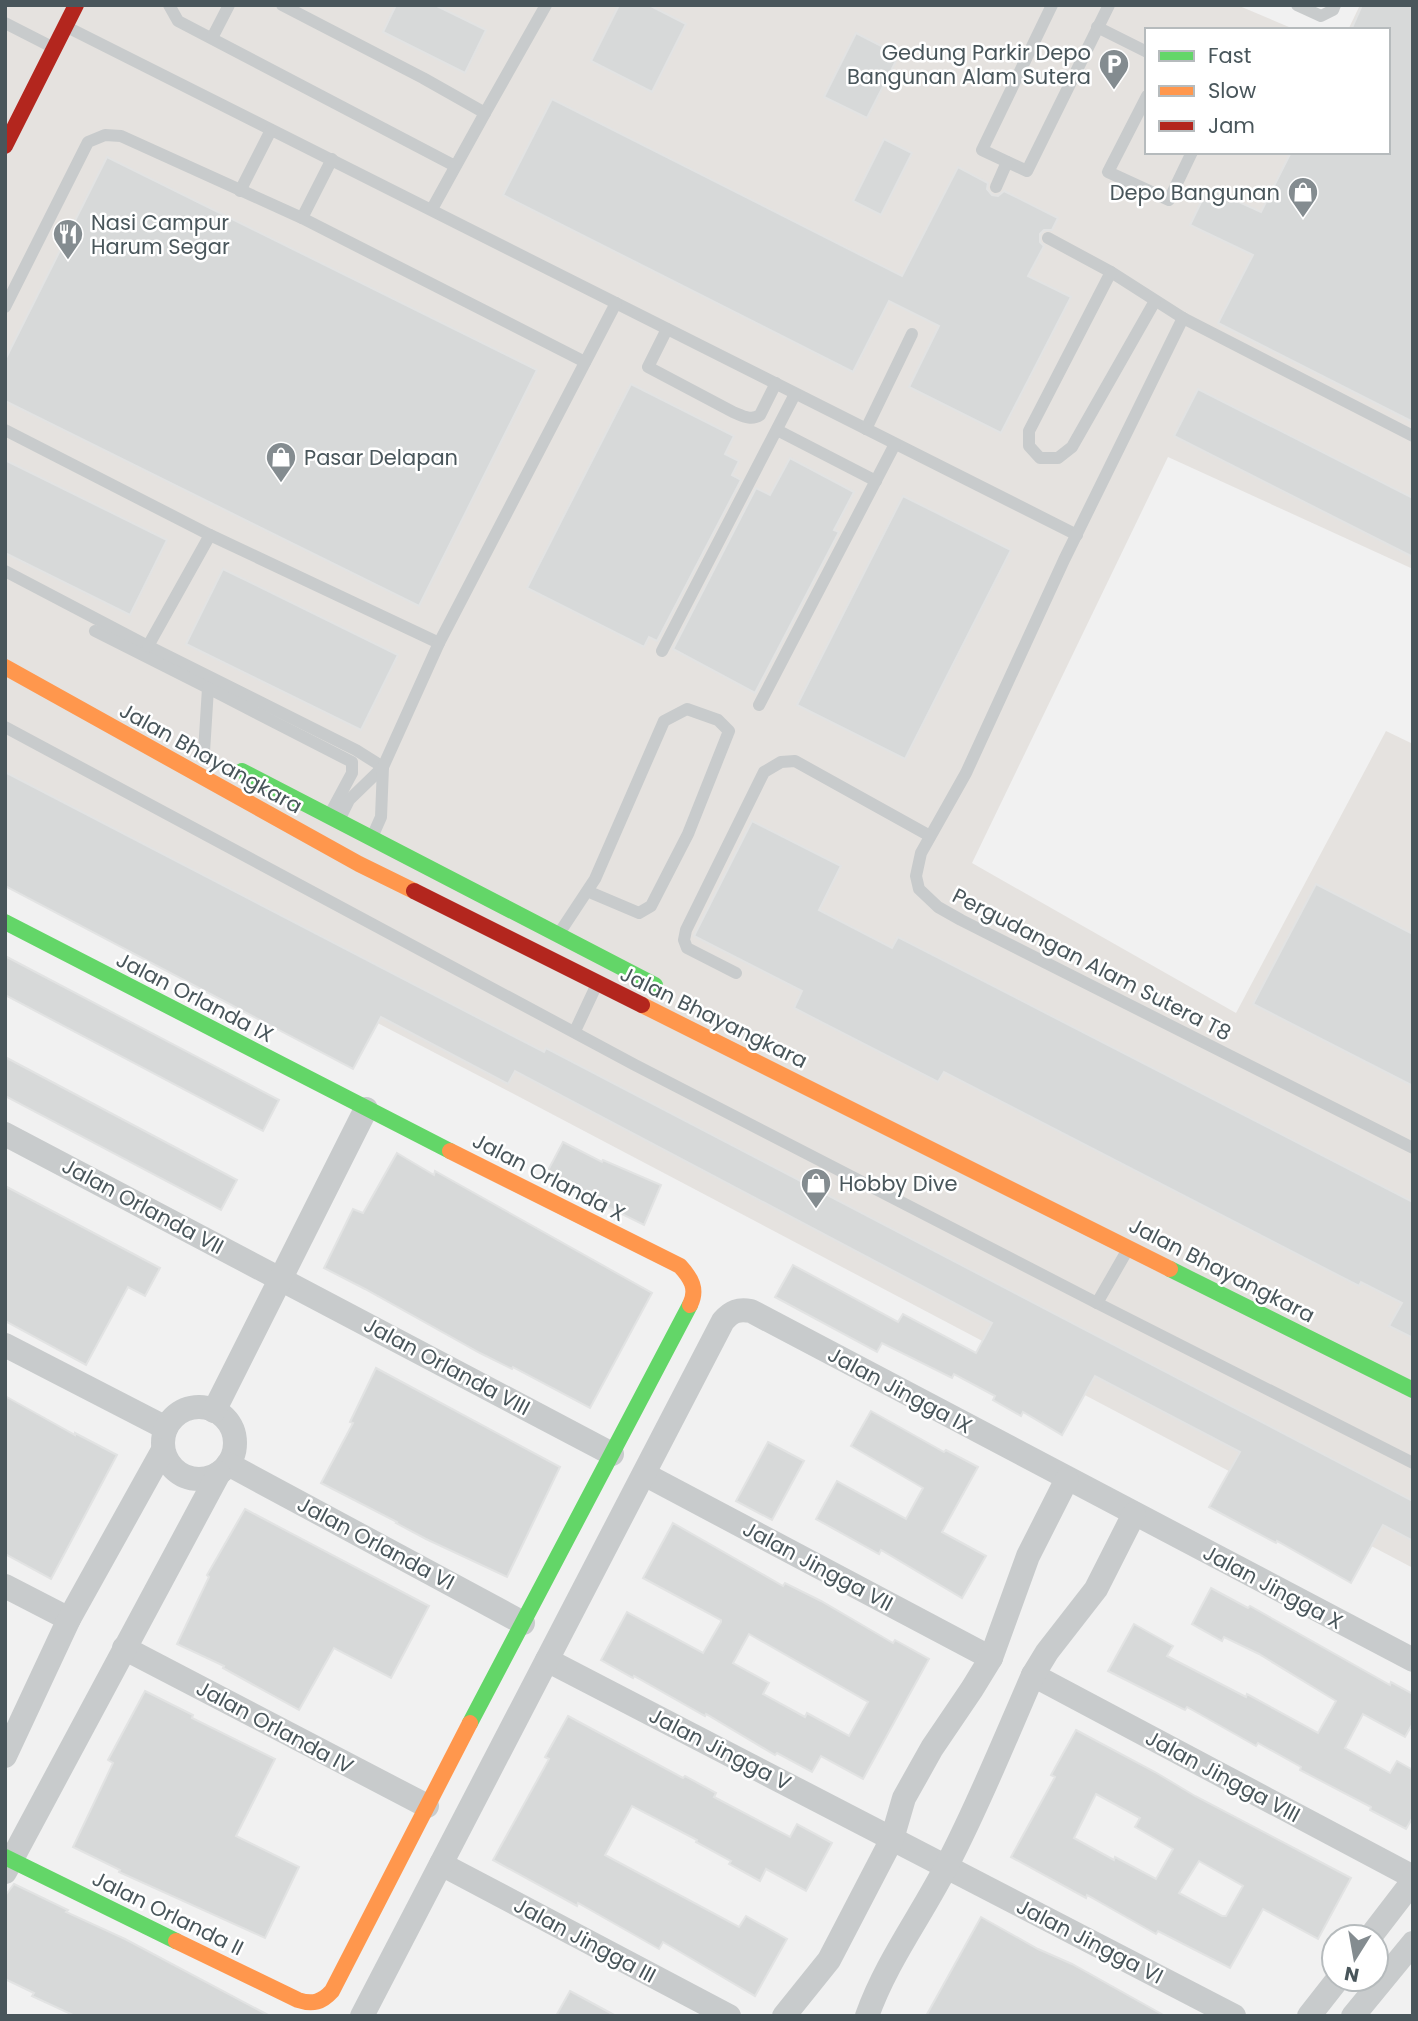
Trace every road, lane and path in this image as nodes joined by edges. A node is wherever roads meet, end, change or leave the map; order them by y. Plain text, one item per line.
1 (76, 5) edge
2 (169, 5) edge
3 (229, 5) edge
4 (282, 5) edge
5 (546, 5) edge
6 (1052, 5) edge
7 (1109, 5) edge
8 (1297, 5) edge
9 (1335, 5) edge
10 (5, 23) edge
11 (65, 26) junction
12 (1097, 27) junction
13 (212, 38) junction
14 (54, 48) junction
15 (1145, 51) edge
16 (1145, 100) edge
17 (485, 113) junction
18 (271, 130) junction
19 (5, 146) edge
20 (1191, 154) edge
21 (332, 159) junction
22 (1007, 162) junction
23 (455, 166) junction
24 (996, 187) dead end
25 (240, 191) junction
26 (432, 209) junction
27 (302, 218) junction
28 (1048, 238) dead end
29 (1111, 272) junction
30 (1155, 301) junction
31 (616, 303) junction
32 (5, 307) edge
33 (1183, 318) junction
34 (667, 328) junction
35 (912, 334) dead end
36 (585, 362) junction
37 (776, 383) junction
38 (795, 394) junction
39 (866, 429) junction
40 (5, 430) edge
41 (776, 430) junction
42 (1413, 436) edge
43 (895, 444) junction
44 (876, 481) junction
45 (210, 535) junction
46 (1077, 535) junction
47 (5, 571) edge
48 (95, 631) dead end
49 (439, 643) junction
50 (148, 646) junction
51 (662, 652) dead end
52 (5, 667) edge
53 (208, 688) junction
54 (759, 705) dead end
55 (5, 727) edge
56 (183, 740) dead end
57 (216, 758) junction
58 (383, 767) junction
59 (333, 820) junction
60 (930, 836) junction
61 (372, 840) junction
62 (322, 843) junction
63 (359, 864) junction
64 (587, 891) junction
65 (5, 922) edge
66 (558, 935) junction
67 (736, 973) dead end
68 (598, 983) junction
69 (674, 994) dead end
70 (575, 1031) junction
71 (366, 1109) junction
72 (5, 1134) edge
73 (1413, 1148) edge
74 (1129, 1247) junction
75 (281, 1278) junction
76 (1097, 1303) junction
77 (5, 1345) edge
78 (1413, 1390) edge
79 (214, 1411) junction
80 (165, 1439) junction
81 (612, 1454) junction
82 (1413, 1462) edge
83 (224, 1468) junction
84 (644, 1474) junction
85 (1067, 1479) junction
86 (1134, 1514) junction
87 (5, 1586) edge
88 (69, 1619) junction
89 (523, 1623) junction
90 (124, 1648) junction
91 (991, 1658) junction
92 (547, 1660) junction
93 (1413, 1660) edge
94 (1033, 1675) junction
95 (5, 1756) edge
96 (426, 1806) junction
97 (892, 1839) junction
98 (7, 1863) edge
99 (441, 1864) junction
100 (946, 1866) junction
101 (1413, 1879) edge
102 (1380, 1923) edge
103 (1413, 1943) edge
104 (1327, 1993) edge
105 (362, 2016) edge
106 (729, 2016) edge
107 (784, 2016) edge
108 (867, 2016) edge
109 (1234, 2016) edge
110 (1309, 2016) edge
111 (1353, 2016) edge

1 - 11 main road
2 - 13 lane
3 - 13 lane
4 - 17 lane
5 - 17 lane
6 - 22 lane
7 - 12 lane
8 - 9 lane
10 - 14 lane
11 - 14 main road
11 - 18 lane
12 - 15 lane
12 - 22 lane
13 - 23 lane
14 - 19 main road
16 - 20 lane
17 - 23 lane
18 - 21 lane
18 - 25 lane
21 - 26 lane
21 - 27 lane
22 - 24 lane
23 - 26 lane
25 - 27 lane
25 - 32 lane
26 - 31 lane
27 - 36 lane
28 - 29 lane
29 - 30 lane
29 - 30 lane
30 - 33 lane
31 - 34 lane
31 - 36 lane
33 - 42 lane
33 - 46 lane, Pergudangan Alam Sutera T8
34 - 37 lane
34 - 37 lane
35 - 39 lane
36 - 49 lane
37 - 38 lane
38 - 39 lane
38 - 41 lane
39 - 43 lane
40 - 45 lane
41 - 44 lane
41 - 51 lane
43 - 44 lane
43 - 46 lane
44 - 54 lane
45 - 49 lane
45 - 50 lane
46 - 60 lane, Pergudangan Alam Sutera T8
47 - 50 lane
48 - 53 lane
49 - 58 lane
50 - 58 lane
52 - 62 main road, Jalan Bhayangkara
53 - 57 lane
53 - 59 lane
55 - 70 lane
56 - 57 main road, Jalan Bhayangkara
57 - 59 main road, Jalan Bhayangkara
58 - 59 lane
58 - 61 lane
59 - 61 main road, Jalan Bhayangkara
59 - 62 lane
60 - 67 lane
60 - 73 lane, Pergudangan Alam Sutera T8
61 - 63 lane
61 - 66 main road, Jalan Bhayangkara
62 - 63 main road, Jalan Bhayangkara
63 - 68 main road, Jalan Bhayangkara
64 - 64 lane
64 - 66 lane
65 - 71 main road, Jalan Orlanda IX
66 - 69 main road, Jalan Bhayangkara
68 - 70 lane
68 - 74 main road, Jalan Bhayangkara
70 - 76 lane
71 - 75 street
71 - 81 main road, Jalan Orlanda X
72 - 75 street, Jalan Orlanda VII
74 - 76 lane
74 - 78 main road, Jalan Bhayangkara
75 - 79 street
75 - 81 street, Jalan Orlanda VIII
76 - 82 lane
77 - 80 street
79 - 80 street
79 - 83 street
80 - 83 street
80 - 88 street
81 - 89 main road
83 - 89 street, Jalan Orlanda VI
83 - 90 street
84 - 85 street, Jalan Jingga IX
84 - 91 street, Jalan Jingga VII
84 - 92 street
85 - 86 street, Jalan Jingga IX
85 - 91 street
86 - 93 street, Jalan Jingga X
86 - 94 street
87 - 88 street
88 - 95 street
89 - 96 main road
90 - 96 street, Jalan Orlanda IV
90 - 98 street
91 - 97 street
92 - 97 street, Jalan Jingga V
92 - 99 street
94 - 100 street
94 - 101 street, Jalan Jingga VIII
96 - 98 main road, Jalan Orlanda II
97 - 100 street, Jalan Jingga V
97 - 107 street
99 - 105 street
99 - 106 street, Jalan Jingga III
100 - 108 street
100 - 109 street, Jalan Jingga VI
101 - 102 street
103 - 111 street
104 - 110 street

